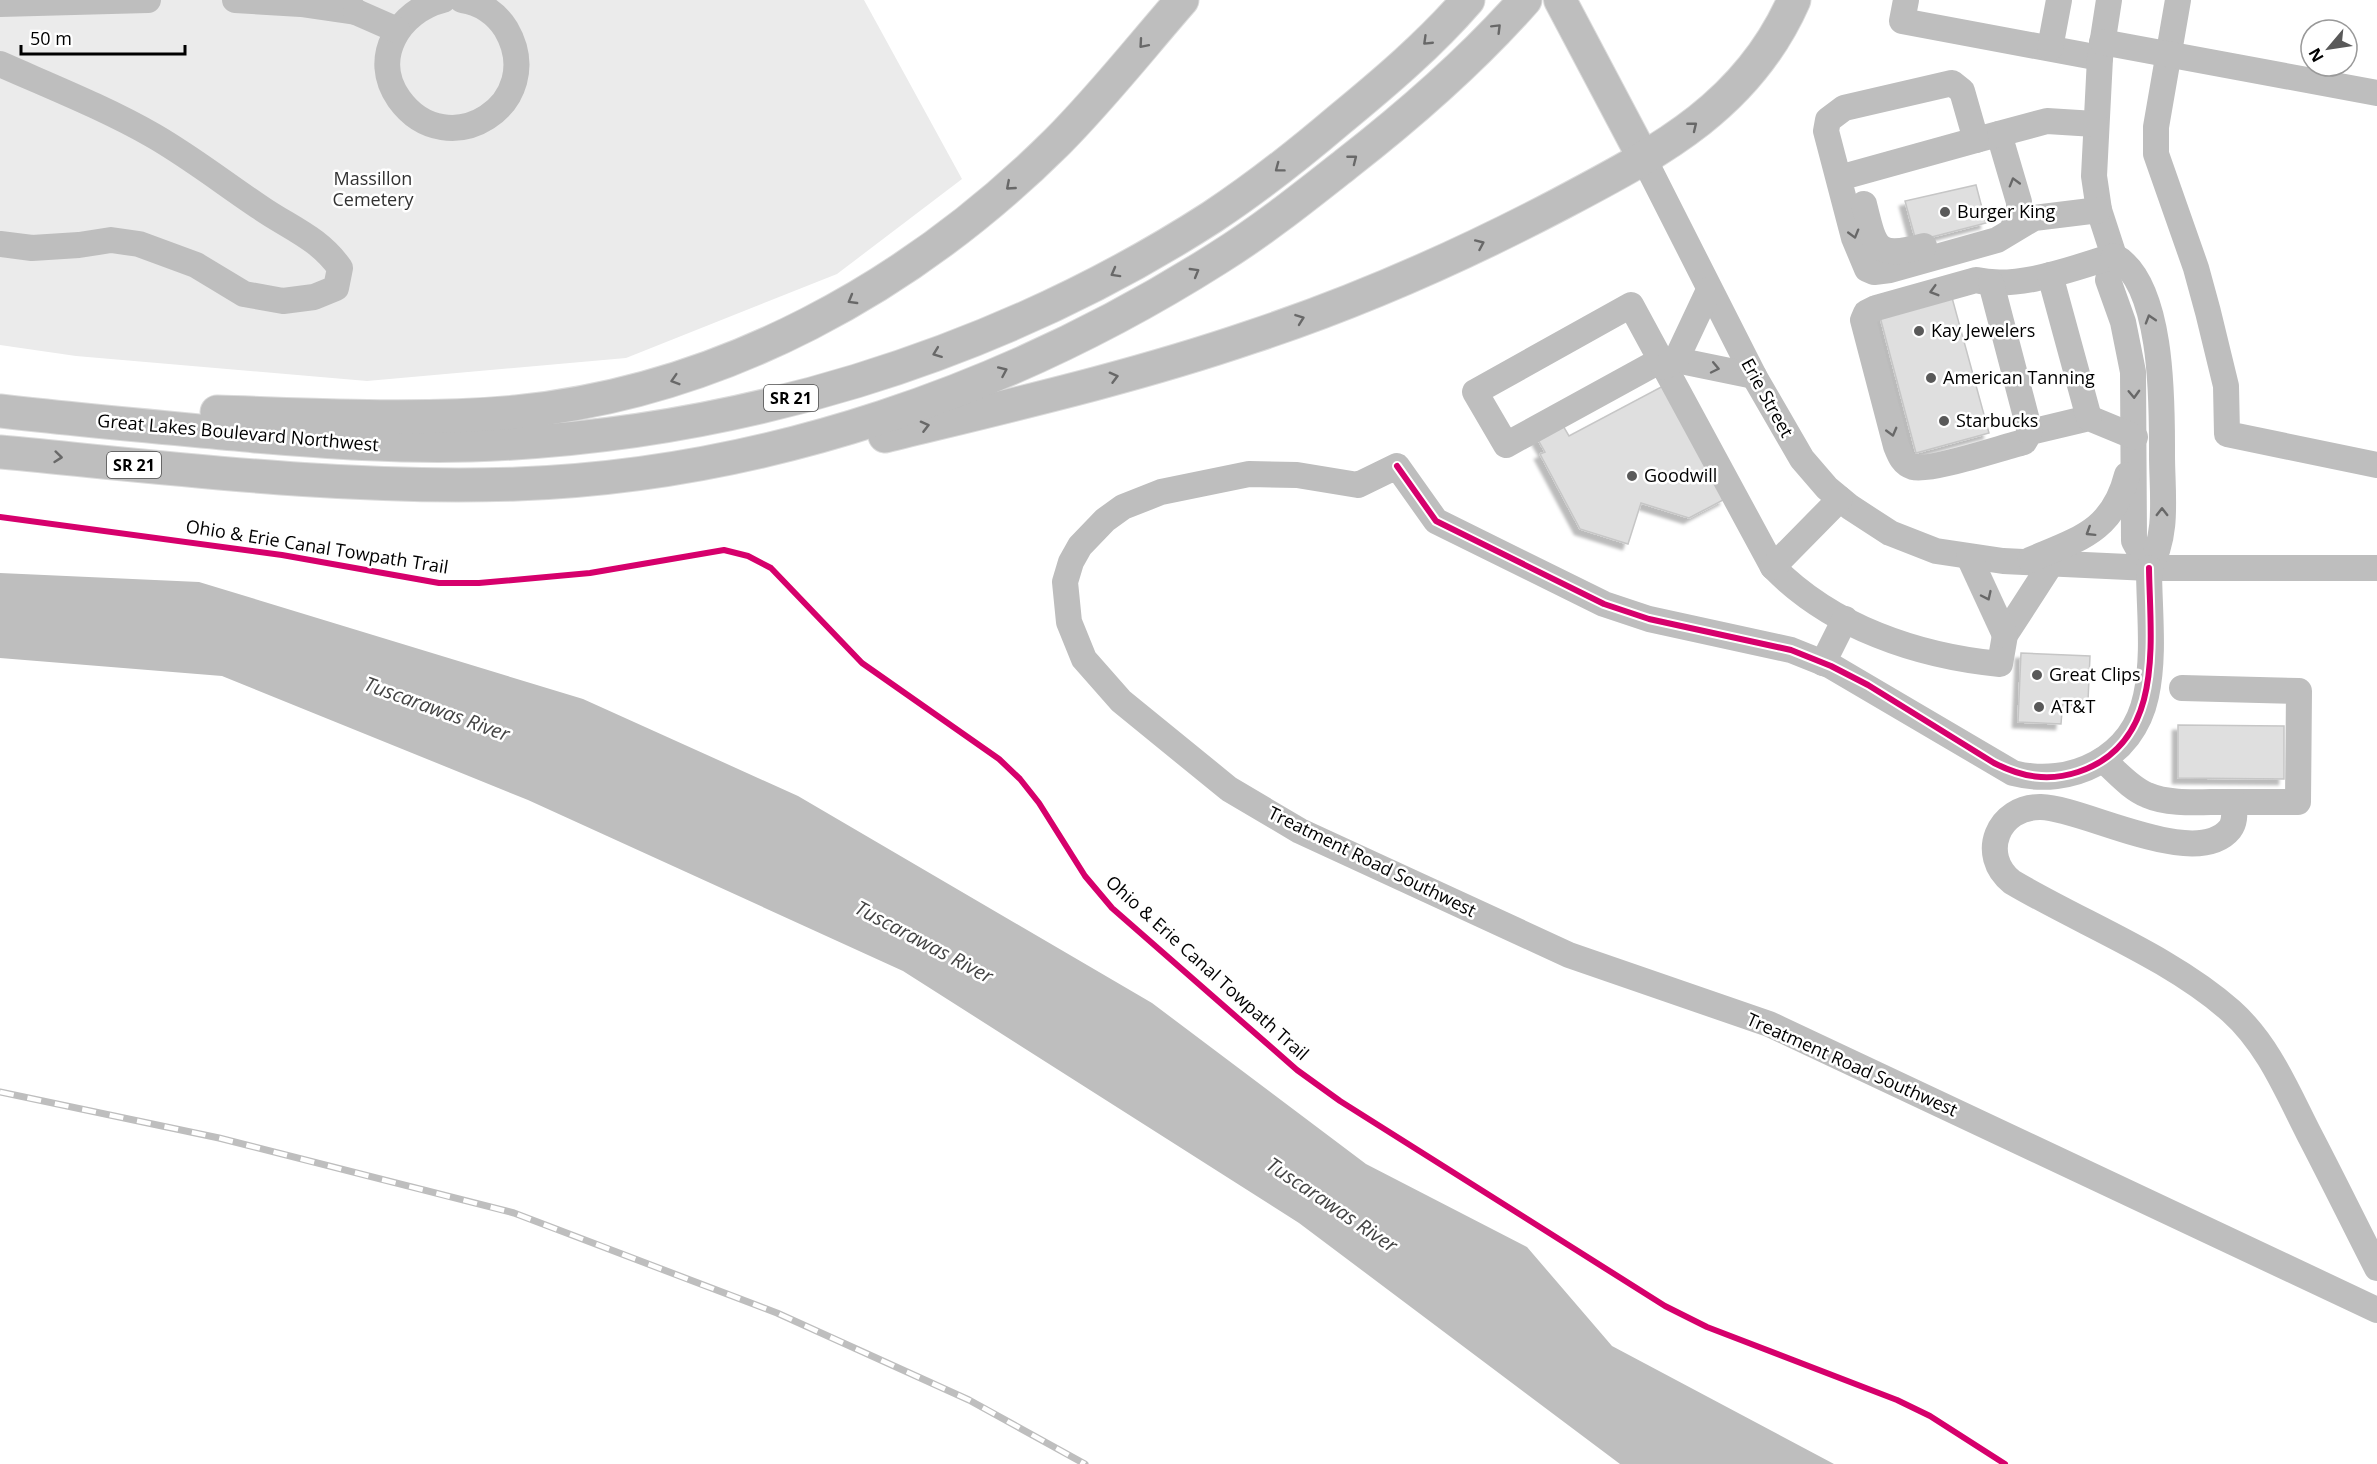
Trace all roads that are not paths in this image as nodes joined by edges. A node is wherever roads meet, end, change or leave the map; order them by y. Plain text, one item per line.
1 (148, 0) edge
2 (236, 0) edge
3 (443, 0) edge
4 (464, 0) edge
5 (1182, 0) edge
6 (1468, 0) edge
7 (1525, 0) edge
8 (1560, 0) edge
9 (1794, 0) edge
10 (1906, 0) edge
11 (2059, 0) edge
12 (2109, 0) edge
13 (2178, 0) edge
14 (0, 4) edge
15 (350, 6) edge
16 (397, 30) junction
17 (2050, 48) junction
18 (2101, 50) junction
19 (2169, 54) junction
20 (0, 64) edge
21 (2377, 93) edge
22 (2095, 124) junction
23 (1988, 137) junction
24 (1644, 159) junction
25 (1847, 175) junction
26 (2099, 210) junction
27 (2012, 230) junction
28 (0, 244) edge
29 (2114, 256) junction
30 (2050, 275) junction
31 (1991, 283) junction
32 (1709, 290) junction
33 (1667, 362) junction
34 (1754, 376) junction
35 (14, 412) edge
36 (2089, 418) junction
37 (2030, 432) junction
38 (2134, 441) junction
39 (0, 452) edge
40 (2377, 465) edge
41 (267, 477) junction
42 (1840, 499) junction
43 (1969, 558) junction
44 (2024, 562) junction
45 (2051, 564) junction
46 (1773, 567) junction
47 (2149, 568) junction
48 (2377, 568) edge
49 (1845, 619) junction
50 (2005, 635) junction
51 (1823, 663) junction
52 (2182, 688) dead end
53 (2103, 760) junction
54 (2235, 802) junction
55 (2377, 1268) edge
56 (2377, 1310) edge

1 - 14 street
2 - 15 street
3 - 16 street
4 - 16 street
5 -> 35 highway
6 -> 35 highway, Great Lakes Boulevard Northwest / SR 21
41 -> 7 highway, Great Lakes Boulevard Northwest / SR 21
8 - 24 main road, Erie Street
24 -> 9 highway
10 - 17 street
11 - 17 street
12 - 18 street
13 - 19 street
15 - 16 street
17 - 18 street
18 - 19 street
18 - 22 street
19 - 21 street
19 - 40 street
20 - 28 street
22 - 23 street
22 - 26 street
23 - 25 street
23 - 25 street
27 -> 23 street
24 - 32 street, Erie Street
41 -> 24 highway
25 -> 27 street
26 - 27 street
26 - 29 street
29 - 30 street
29 -> 38 street
47 -> 29 street
30 - 31 street
30 - 36 street
31 - 37 street
31 -> 37 street
32 - 33 street
32 - 34 street, Erie Street
33 - 33 street
33 -> 34 street
33 - 46 street
34 - 42 street, Erie Street
36 - 37 street
36 - 38 street
38 -> 44 street
38 - 47 street
39 -> 41 highway, Great Lakes Boulevard Northwest / SR 21
42 - 43 street, Erie Street
42 - 46 street
43 - 44 street, Erie Street
43 -> 50 street
44 - 45 street, Erie Street
45 - 47 street, Erie Street
45 - 50 street
46 - 49 street
47 - 48 street, Erie Street
47 - 53 street, Treatment Road Southwest
49 - 50 street
49 - 51 street
51 - 53 street, Treatment Road Southwest
51 - 56 street, Treatment Road Southwest
52 - 54 street
53 - 54 street
54 - 55 street

